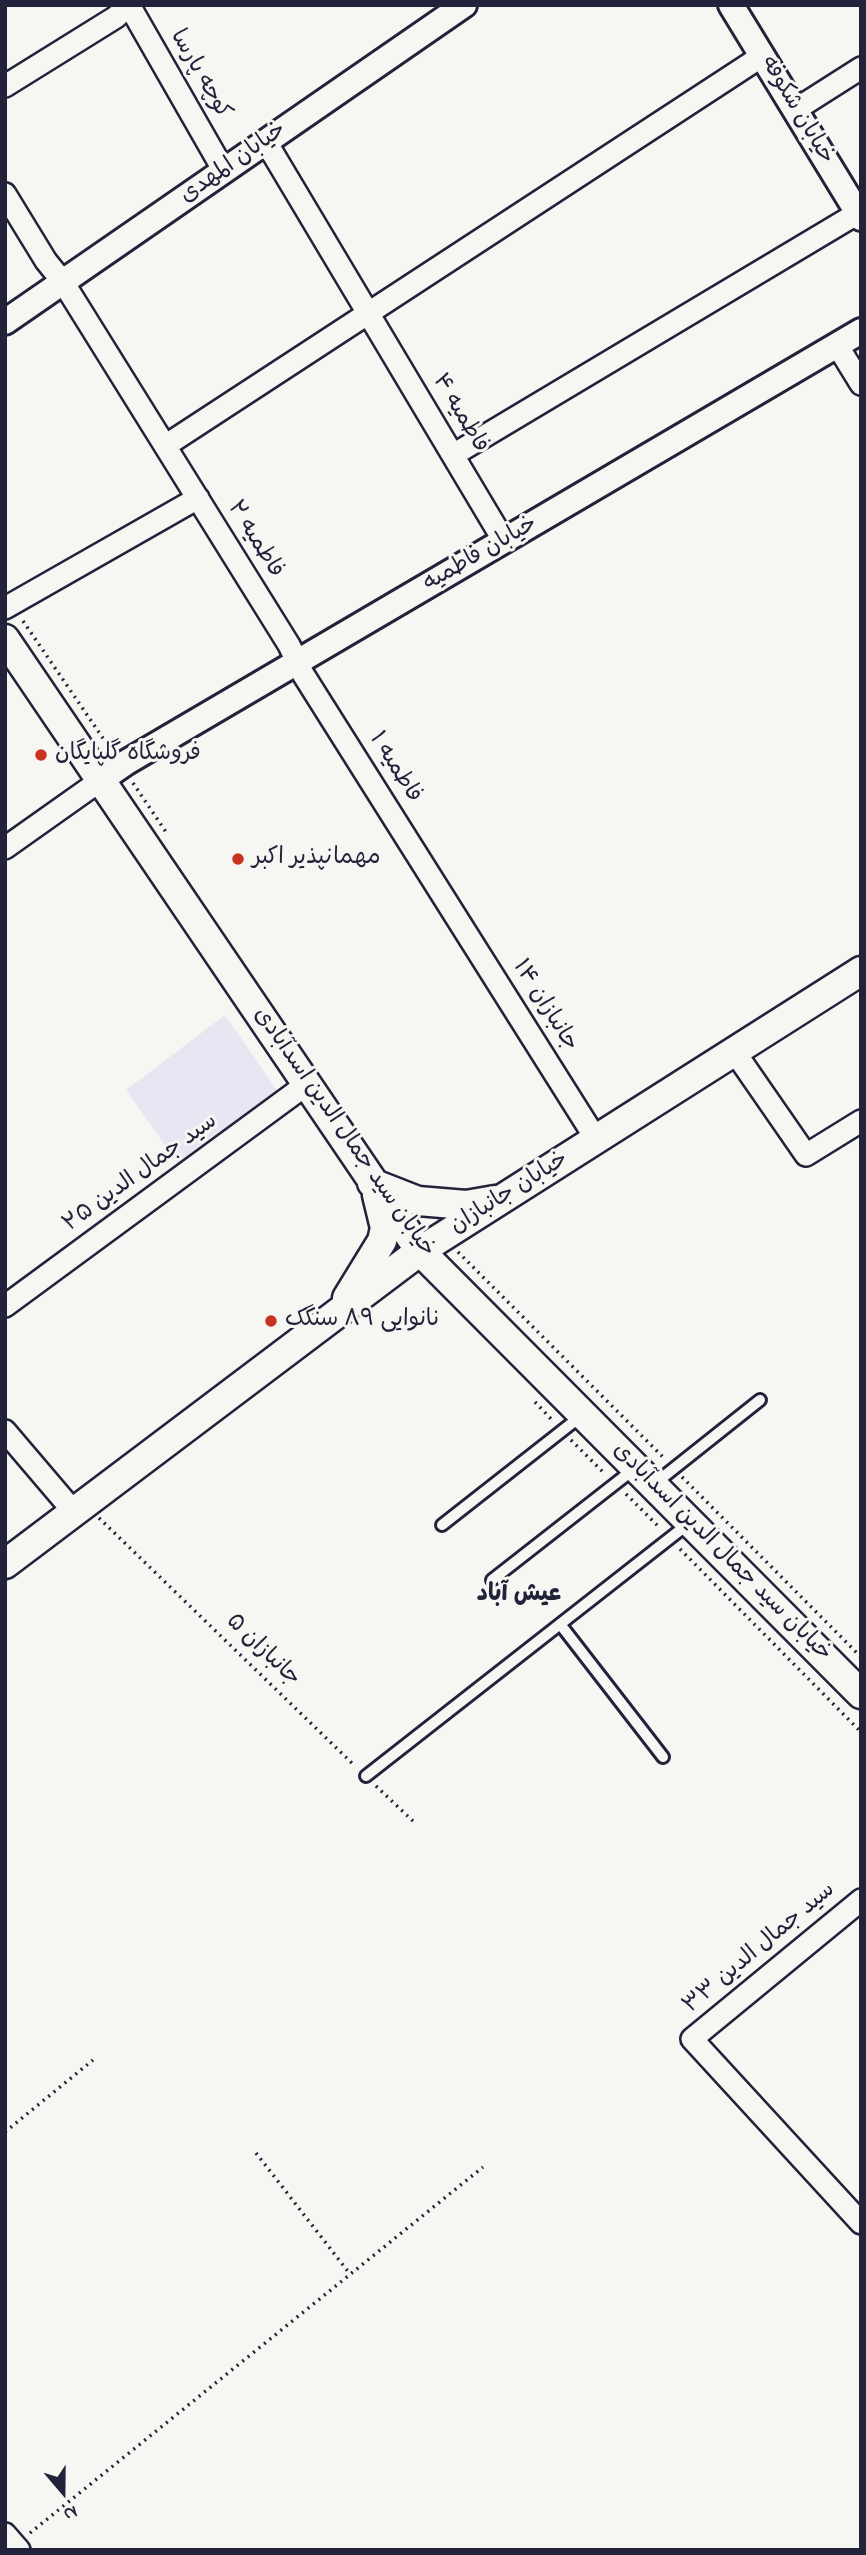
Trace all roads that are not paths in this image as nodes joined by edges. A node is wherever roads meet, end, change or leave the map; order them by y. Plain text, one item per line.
1 (129, 5) edge
2 (464, 5) edge
3 (731, 5) edge
4 (762, 56) junction
5 (861, 68) edge
6 (5, 86) edge
7 (795, 110) junction
8 (266, 142) junction
9 (224, 171) junction
10 (5, 194) edge
11 (859, 215) edge
12 (63, 282) junction
13 (368, 313) junction
14 (5, 322) edge
15 (861, 331) edge
16 (837, 345) junction
17 (861, 384) edge
18 (165, 446) junction
19 (453, 455) junction
20 (198, 498) junction
21 (504, 541) junction
22 (8, 605) edge
23 (5, 639) edge
24 (297, 662) junction
25 (112, 773) junction
26 (5, 848) edge
27 (446, 901) joint
28 (861, 971) edge
29 (734, 1051) junction
30 (307, 1084) junction
31 (861, 1121) edge
32 (596, 1139) junction
33 (372, 1183) junction
34 (502, 1199) junction
35 (432, 1244) junction
36 (5, 1306) edge
37 (338, 1313) junction
38 (760, 1400) dead end
39 (583, 1415) junction
40 (5, 1431) edge
41 (654, 1474) junction
42 (79, 1508) junction
43 (690, 1522) junction
44 (442, 1525) dead end
45 (5, 1564) edge
46 (492, 1580) dead end
47 (560, 1624) junction
48 (861, 1694) edge
49 (663, 1757) dead end
50 (366, 1776) road end
51 (861, 1900) edge
52 (861, 2222) edge

1 - 6 street
1 - 9 street, کوچه پارسا
2 - 8 street, خیابان المهدی
3 - 4 street, خیابان شکوفه
4 - 7 street, خیابان شکوفه
4 - 13 street
5 - 7 street
7 - 11 street, خیابان شکوفه
8 - 9 street, خیابان المهدی
8 - 13 street, فاطمیه ۴
9 - 12 street, خیابان المهدی
10 - 12 street, فاطمیه ۲
11 - 19 street
12 - 14 street, خیابان المهدی
12 - 18 street, فاطمیه ۲
13 - 18 street
13 - 19 street, فاطمیه ۴
15 - 16 street, خیابان فاطمیه
16 - 17 street
16 - 21 street, خیابان فاطمیه
18 - 20 street, فاطمیه ۲
19 - 21 street, فاطمیه ۴
20 - 22 street
20 - 24 street, فاطمیه ۲
21 - 24 street, خیابان فاطمیه
23 - 25 main road, خیابان سید جمال الدین اسدآبادی
24 - 25 street, خیابان فاطمیه
24 - 27 street, فاطمیه ۱
25 - 26 street
25 - 30 main road, خیابان سید جمال الدین اسدآبادی
27 - 32 street, جانبازان ۱۴
28 - 29 main road, خیابان جانبازان
29 - 31 street
29 - 32 main road, خیابان جانبازان
30 - 33 main road, خیابان سید جمال الدین اسدآبادی
30 - 36 street, سید جمال الدین ۲۵
32 - 34 main road, خیابان جانبازان
33 - 34 main road
33 - 35 main road, خیابان سید جمال الدین اسدآبادی
33 - 37 main road
34 - 35 main road, خیابان جانبازان
35 - 37 main road, خیابان جانبازان
35 - 39 main road, خیابان سید جمال الدین اسدآبادی
37 - 42 main road, خیابان جانبازان
38 - 41 lane
39 - 41 main road, خیابان سید جمال الدین اسدآبادی
39 - 44 lane
40 - 42 street
41 - 43 main road, خیابان سید جمال الدین اسدآبادی
41 - 46 lane
42 - 45 main road, خیابان جانبازان
43 - 47 lane
43 - 48 main road, خیابان سید جمال الدین اسدآبادی
47 - 49 lane
47 - 50 lane
51 - 52 street, سید جمال الدین ۳۳

